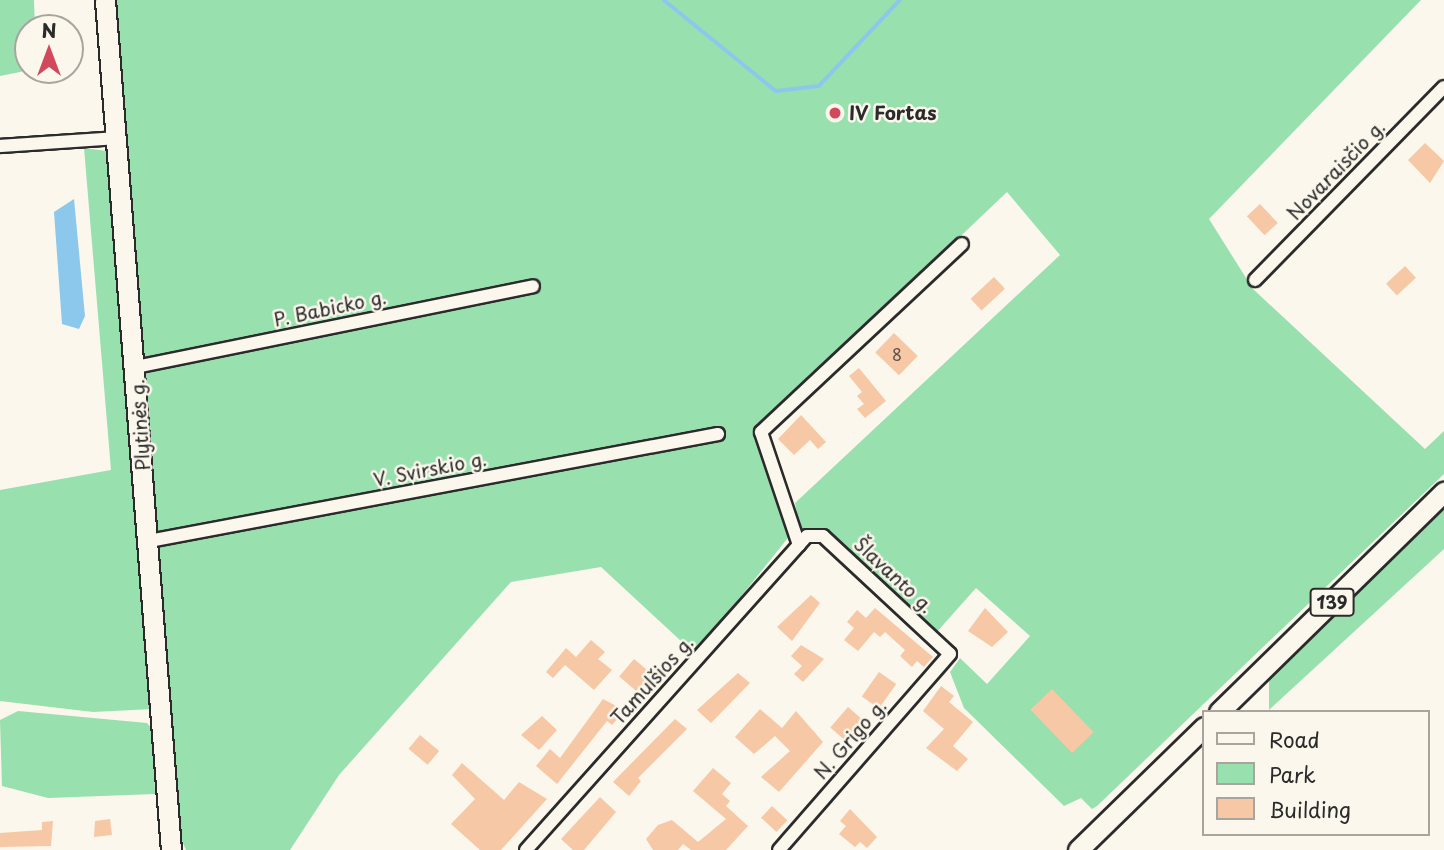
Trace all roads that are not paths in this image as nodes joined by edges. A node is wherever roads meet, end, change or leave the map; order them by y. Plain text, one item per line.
1 (105, 0) edge
2 (1444, 88) edge
3 (116, 138) junction
4 (0, 146) edge
5 (962, 244) dead end
6 (1255, 280) dead end
7 (533, 286) dead end
8 (136, 367) junction
9 (718, 434) dead end
10 (1444, 492) edge
11 (149, 541) junction
12 (803, 541) junction
13 (950, 654) joint
14 (1221, 710) edge
15 (1202, 729) edge
16 (171, 850) edge
17 (526, 850) edge
18 (779, 850) edge
19 (1078, 850) edge

1 - 3 main road, Plytinės g.
2 - 6 street, Novaraisčio g.
3 - 4 street
3 - 8 main road, Plytinės g.
5 - 12 street
7 - 8 street, P. Babicko g.
8 - 11 main road, Plytinės g.
9 - 11 street, V. Svirskio g.
10 - 14 main road, 139
11 - 16 main road, Plytinės g.
12 - 13 street, Šlavanto g.
12 - 17 street, Tamulšios g.
13 - 18 street, N. Grigo g.
15 - 19 main road

